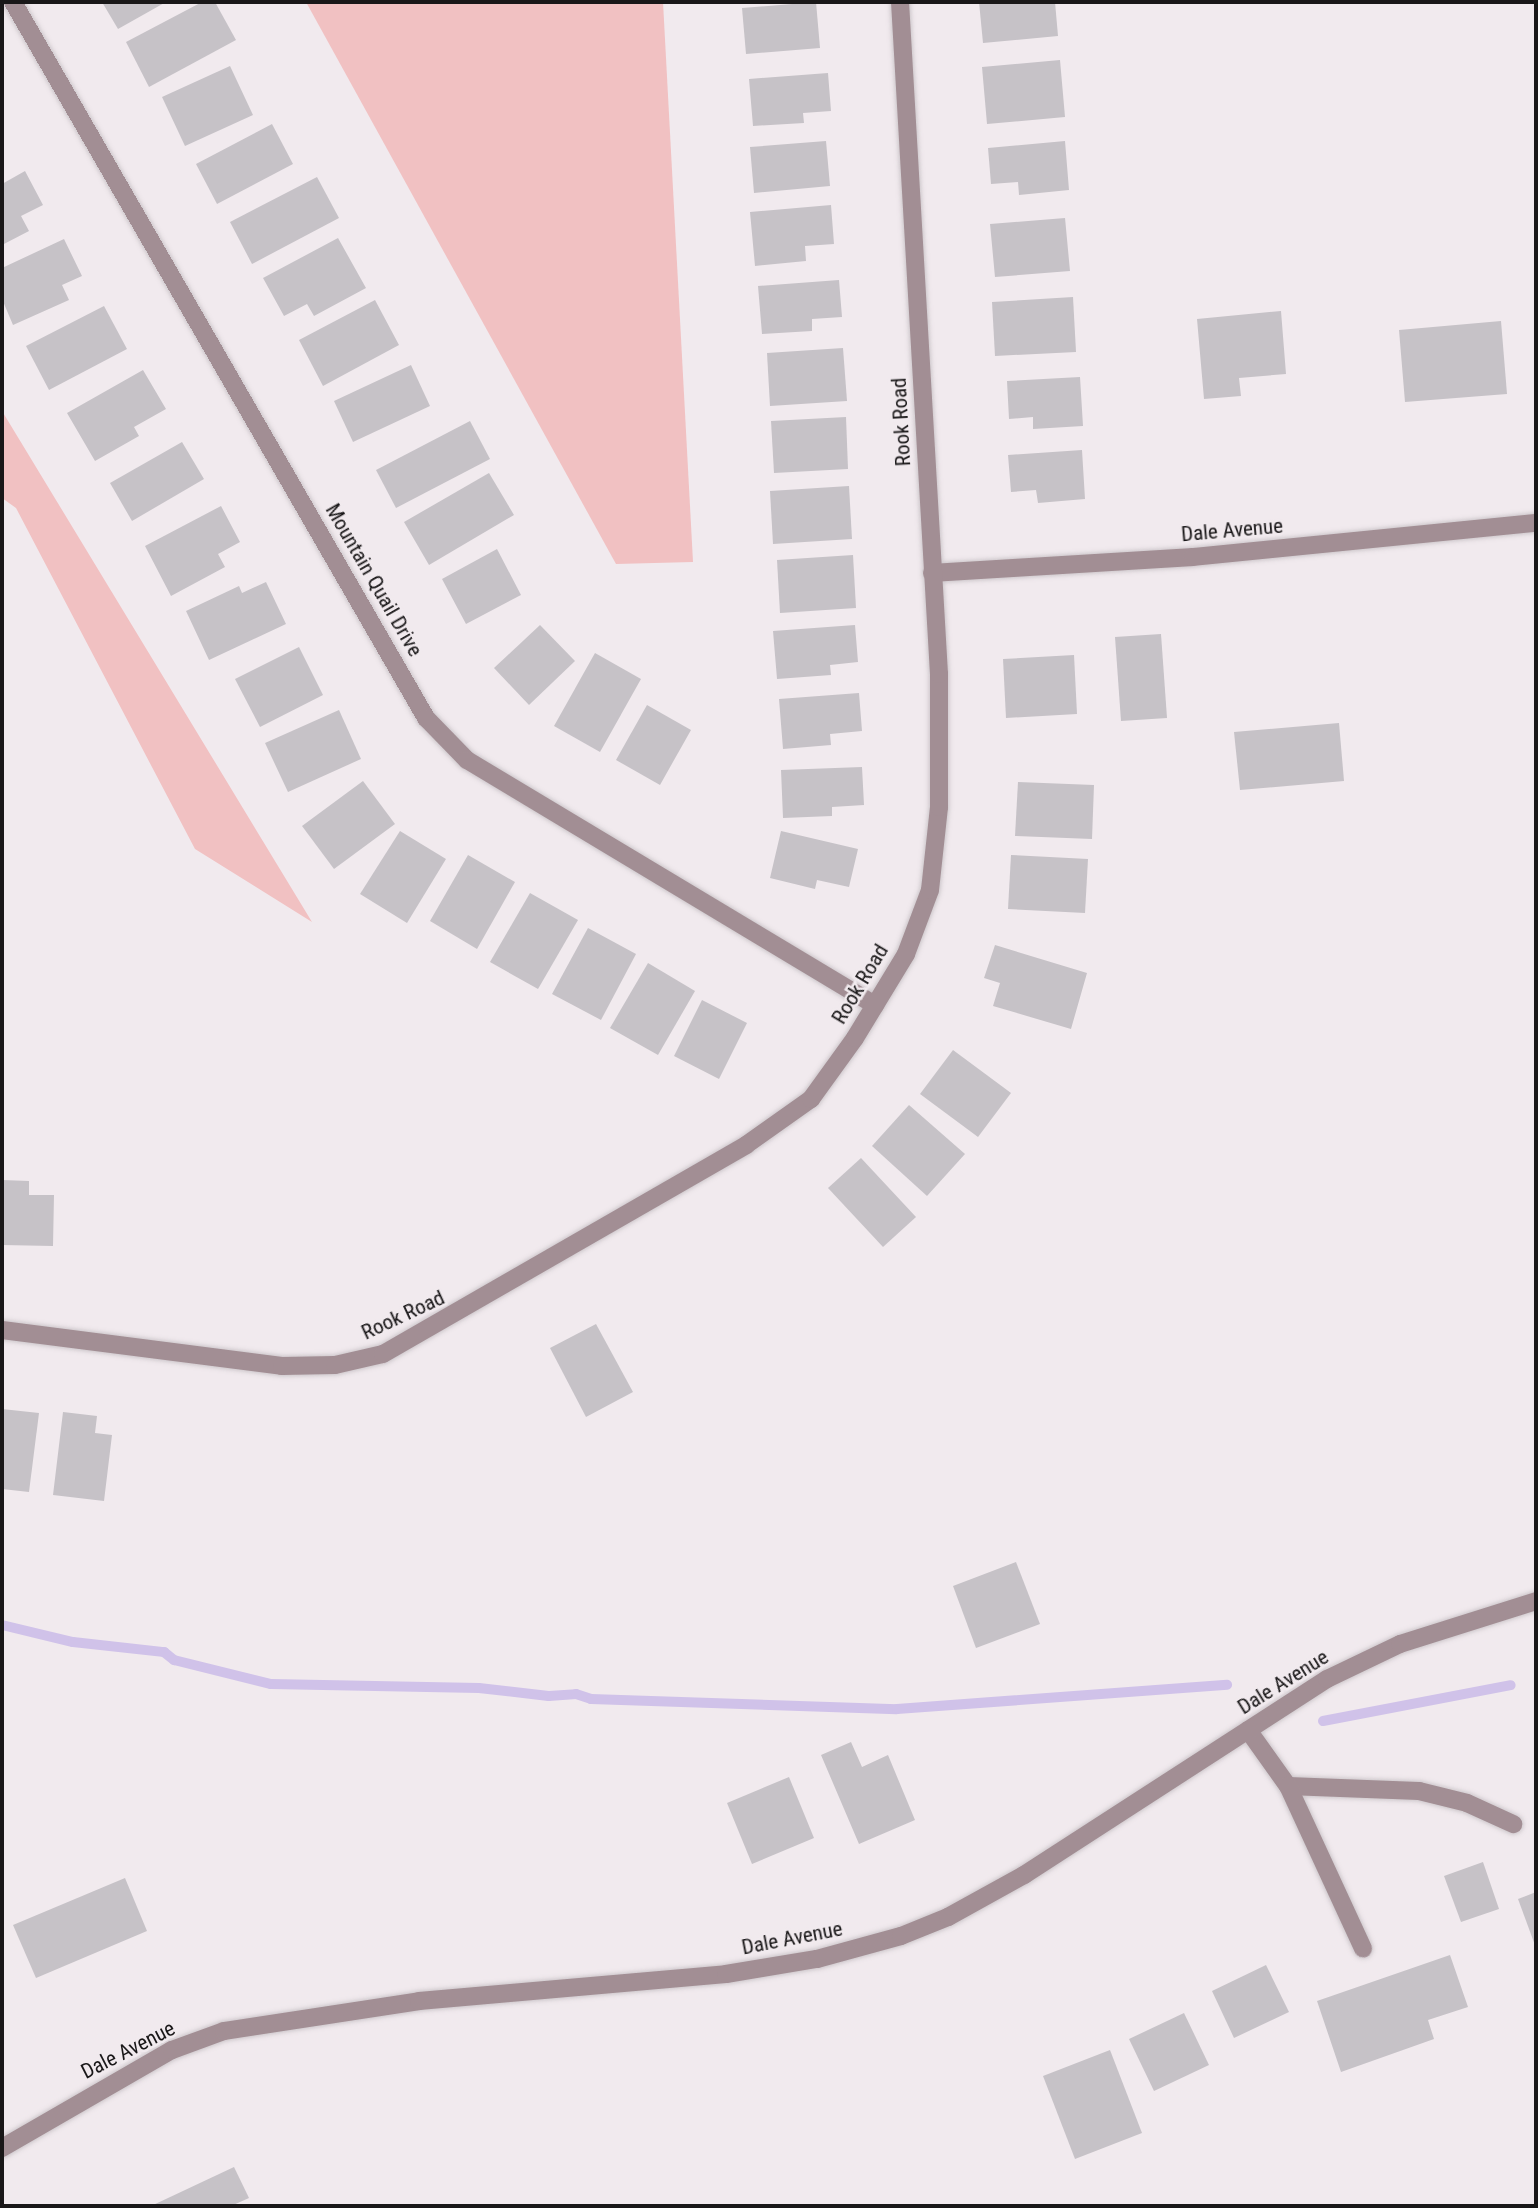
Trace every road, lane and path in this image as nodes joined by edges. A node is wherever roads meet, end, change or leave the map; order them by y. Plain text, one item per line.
1 (13, 2) edge
2 (900, 2) edge
3 (1536, 523) edge
4 (932, 573) junction
5 (875, 1005) junction
6 (2, 1329) edge
7 (1536, 1601) edge
8 (1248, 1730) junction
9 (1288, 1786) junction
10 (1513, 1824) dead end
11 (1363, 1948) dead end
12 (2, 2148) edge

1 - 5 street, Mountain Quail Drive
2 - 4 street, Rook Road
3 - 4 street, Dale Avenue
4 - 5 street, Rook Road
5 - 6 street, Rook Road
7 - 8 street, Dale Avenue
8 - 9 street
8 - 12 street, Dale Avenue
9 - 10 street
9 - 11 street

